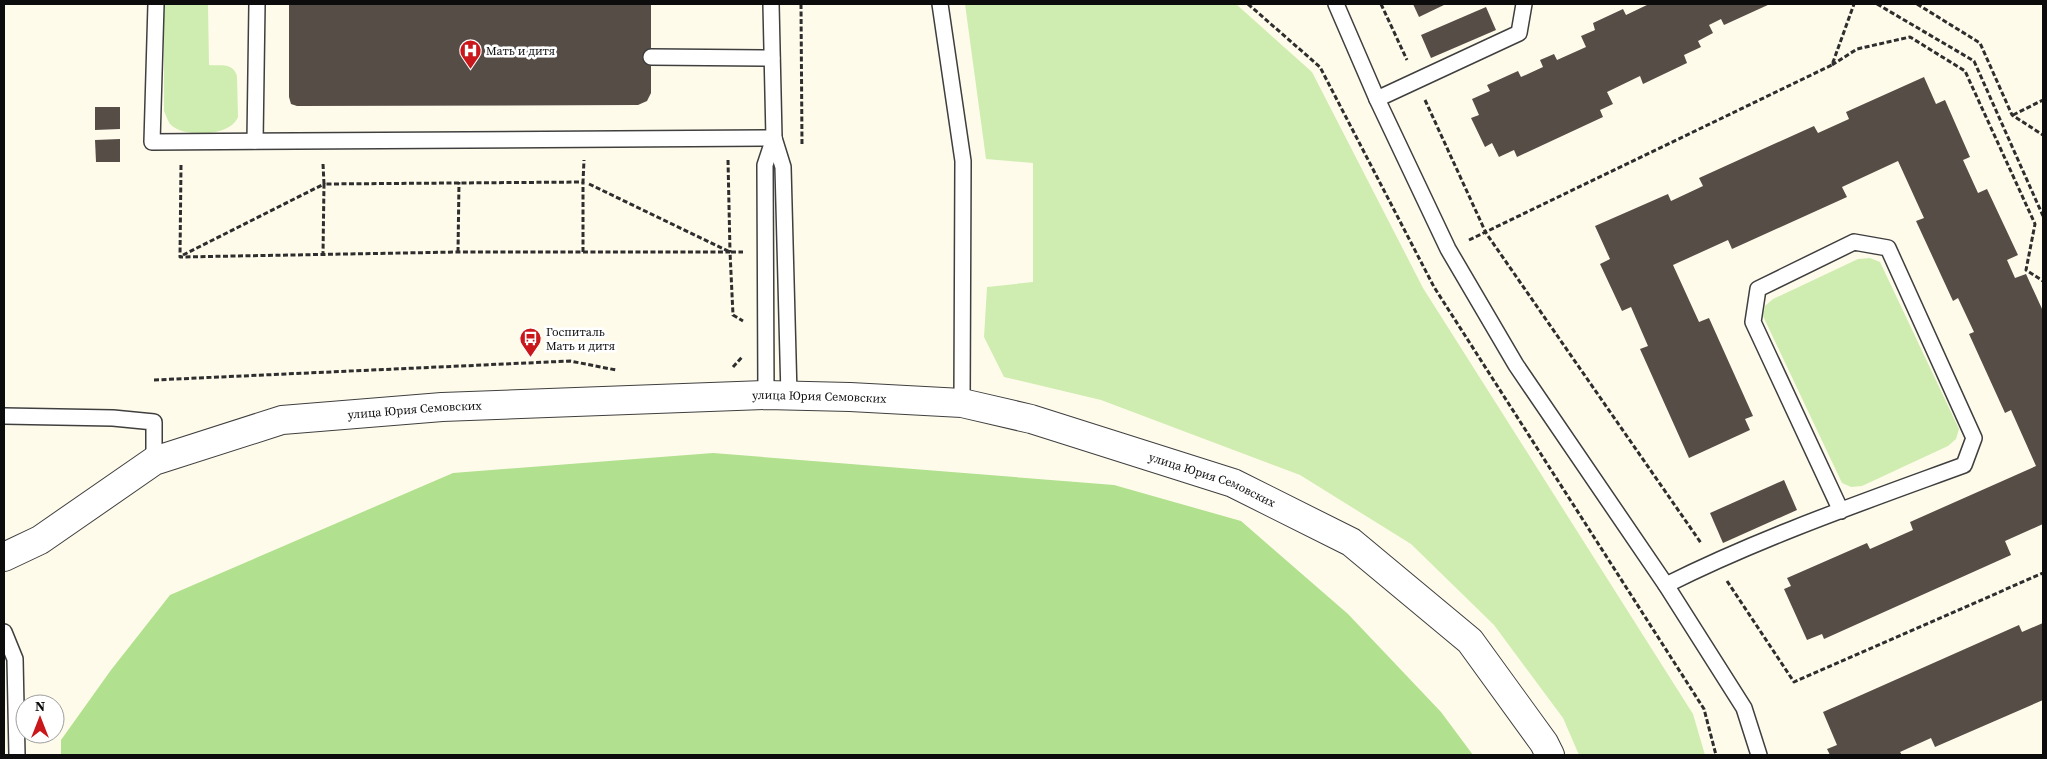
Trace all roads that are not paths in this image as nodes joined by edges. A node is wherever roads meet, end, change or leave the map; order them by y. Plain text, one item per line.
1 (156, 4) edge
2 (257, 4) edge
3 (771, 4) edge
4 (940, 4) edge
5 (1336, 4) edge
6 (1524, 4) edge
7 (651, 57) dead end
8 (772, 58) junction
9 (1377, 99) junction
10 (774, 138) junction
11 (255, 141) junction
12 (778, 395) junction
13 (962, 403) junction
14 (4, 416) edge
15 (154, 461) junction
16 (1841, 511) junction
17 (4, 557) edge
18 (1666, 585) junction
19 (4, 632) edge
20 (17, 755) edge
21 (1550, 755) edge
22 (1758, 755) edge

1 - 11 lane
2 - 11 lane
3 - 8 lane
4 - 13 lane
5 - 9 lane
6 - 9 lane
7 - 8 lane
8 - 10 lane
9 - 18 lane
10 - 11 lane
10 - 12 lane
10 - 12 lane
12 - 13 street, улица Юрия Семовских
12 - 15 street, улица Юрия Семовских
13 - 21 street, улица Юрия Семовских
14 - 15 lane
15 - 17 street, улица Юрия Семовских
16 - 16 lane
16 - 18 lane
18 - 22 lane
19 - 20 lane

